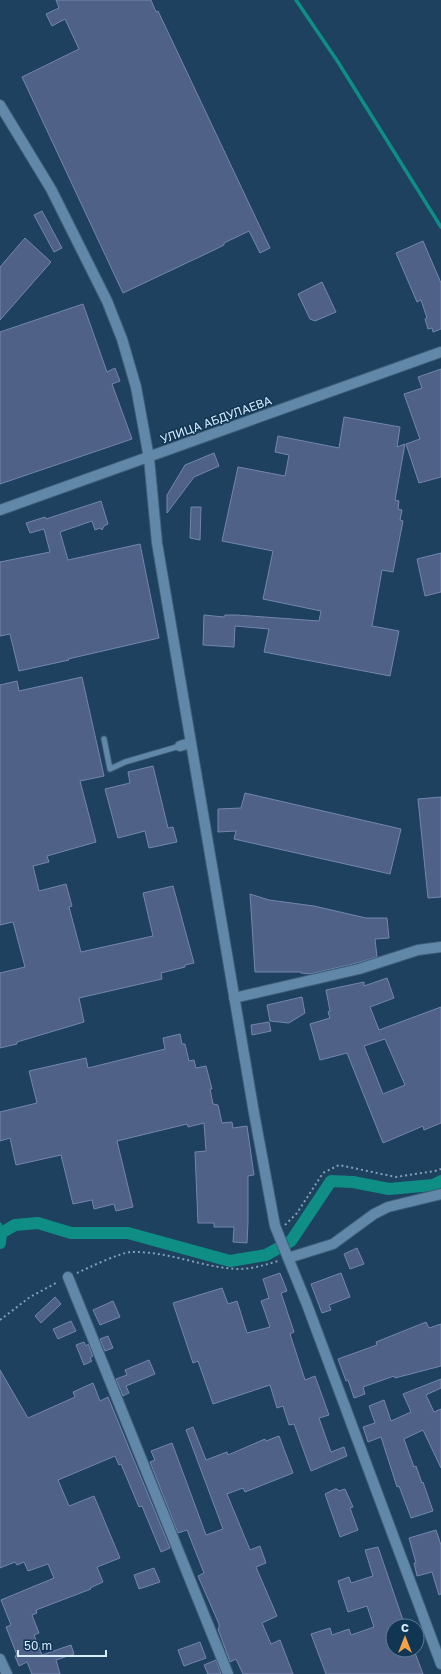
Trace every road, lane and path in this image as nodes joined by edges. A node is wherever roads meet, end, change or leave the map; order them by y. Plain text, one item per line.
1 (0, 105) edge
2 (441, 352) edge
3 (149, 458) junction
4 (0, 510) edge
5 (104, 738) dead end
6 (185, 744) junction
7 (441, 947) edge
8 (234, 998) junction
9 (441, 1169) edge
10 (441, 1194) edge
11 (278, 1234) junction
12 (286, 1254) junction
13 (68, 1277) junction
14 (0, 1320) edge
15 (0, 1659) edge
16 (441, 1664) edge
17 (7, 1674) edge
18 (228, 1674) edge

1 - 3 street
2 - 3 street, УЛИЦА АБДУЛАЕВА
3 - 4 street, УЛИЦА АБДУЛАЕВА
3 - 6 street
5 - 6 lane
6 - 8 street
7 - 8 street
8 - 11 street
9 - 11 path
10 - 12 street
11 - 12 street
12 - 13 path
12 - 16 street
13 - 14 path
13 - 18 street
15 - 17 street

